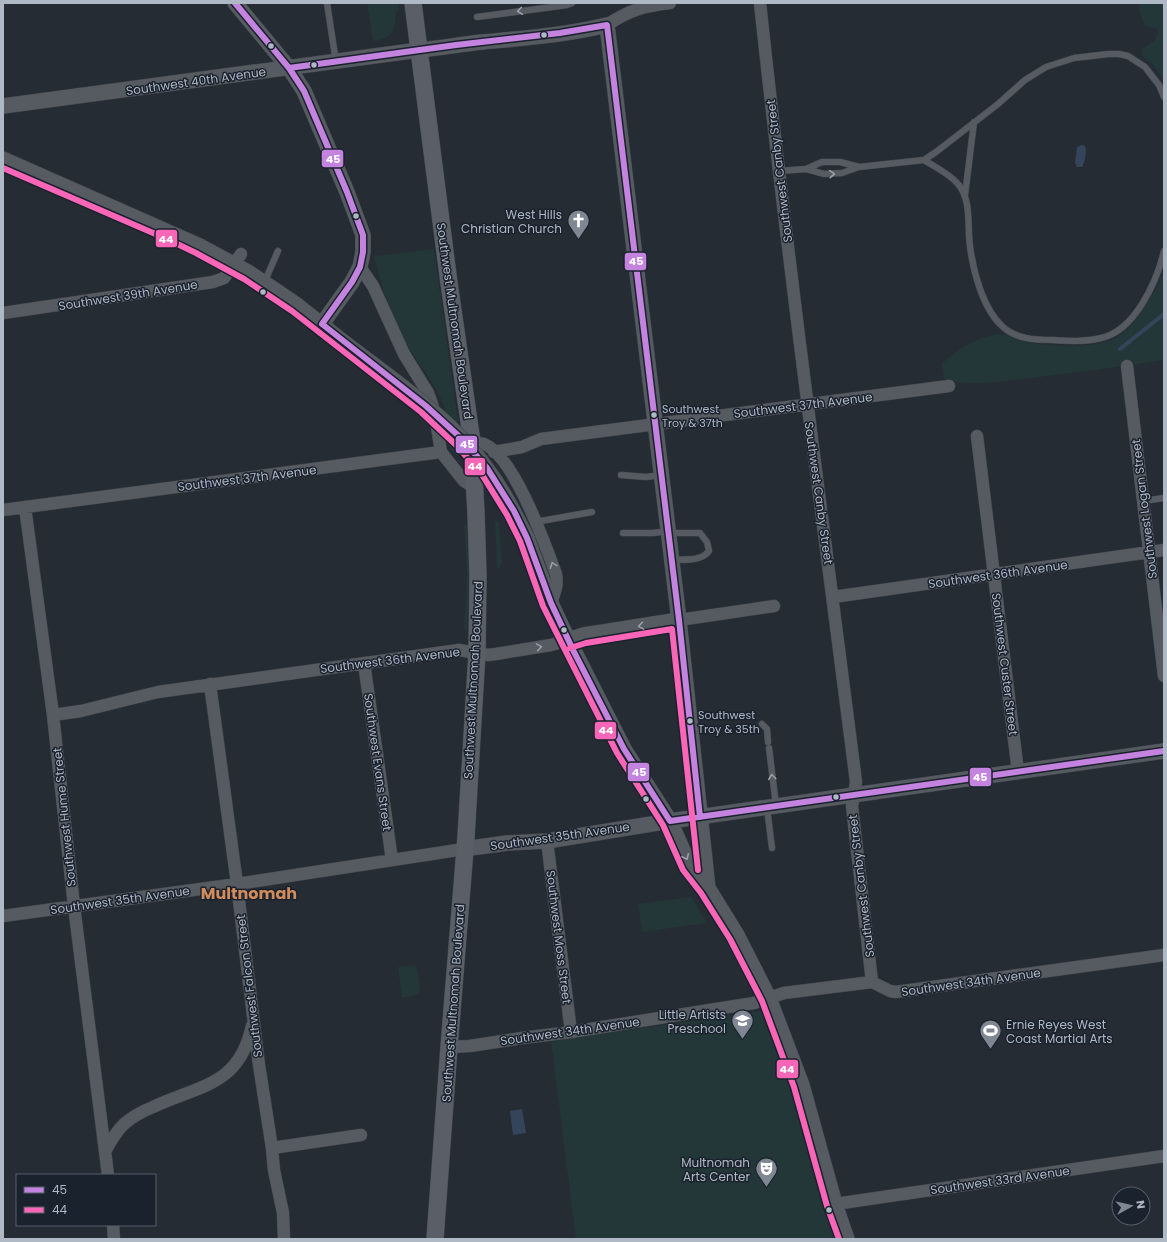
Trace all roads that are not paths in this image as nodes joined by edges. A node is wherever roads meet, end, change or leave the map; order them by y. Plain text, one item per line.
1 (235, 3) edge
2 (327, 3) edge
3 (413, 3) edge
4 (572, 3) edge
5 (670, 3) edge
6 (760, 3) edge
7 (477, 17) dead end
8 (607, 25) junction
9 (419, 50) junction
10 (336, 62) junction
11 (289, 68) junction
12 (1164, 97) edge
13 (3, 106) edge
14 (974, 122) junction
15 (3, 159) edge
16 (924, 160) junction
17 (859, 167) junction
18 (806, 169) junction
19 (779, 171) junction
20 (964, 195) junction
21 (278, 251) dead end
22 (1164, 251) edge
23 (238, 259) junction
24 (360, 267) junction
25 (264, 283) junction
26 (3, 313) edge
27 (322, 324) junction
28 (1127, 366) dead end
29 (949, 386) dead end
30 (807, 404) junction
31 (656, 424) junction
32 (977, 436) dead end
33 (472, 442) junction
34 (441, 452) junction
35 (494, 452) junction
36 (622, 475) dead end
37 (662, 475) junction
38 (475, 488) junction
39 (1164, 498) edge
40 (1143, 501) junction
41 (25, 507) junction
42 (3, 510) edge
43 (592, 512) dead end
44 (536, 522) junction
45 (668, 532) junction
46 (623, 533) dead end
47 (1164, 550) edge
48 (1149, 553) junction
49 (672, 560) junction
50 (994, 575) junction
51 (833, 597) junction
52 (551, 603) junction
53 (774, 606) dead end
54 (679, 620) junction
55 (568, 640) junction
56 (477, 653) junction
57 (364, 663) junction
58 (1164, 676) edge
59 (210, 684) junction
60 (53, 715) junction
61 (762, 724) dead end
62 (1164, 751) edge
63 (1018, 772) junction
64 (854, 796) junction
65 (771, 807) junction
66 (700, 817) junction
67 (670, 821) junction
68 (547, 841) junction
69 (772, 848) dead end
70 (464, 849) junction
71 (392, 860) junction
72 (238, 884) junction
73 (708, 888) junction
74 (74, 906) junction
75 (3, 916) edge
76 (1164, 955) edge
77 (872, 982) junction
78 (769, 998) junction
79 (253, 1019) junction
80 (571, 1032) junction
81 (449, 1047) junction
82 (361, 1135) dead end
83 (272, 1148) junction
84 (105, 1152) junction
85 (1164, 1156) edge
86 (108, 1174) edge
87 (835, 1204) junction
88 (113, 1226) edge
89 (114, 1239) edge
90 (284, 1239) edge
91 (436, 1239) edge
92 (847, 1239) edge

1 - 11 street
2 - 10 lane
3 - 9 main road, Southwest Multnomah Boulevard
4 -> 7 lane
5 - 8 street, Southwest 40th Avenue
6 - 19 street, Southwest Canby Street
8 - 9 street, Southwest 40th Avenue
8 - 31 street
9 - 10 street, Southwest 40th Avenue
9 - 33 main road, Southwest Multnomah Boulevard
10 - 11 street, Southwest 40th Avenue
11 - 13 street, Southwest 40th Avenue
11 - 24 street
12 - 14 lane
14 - 16 lane
14 - 20 lane
15 - 23 street
16 - 17 lane
16 - 20 lane
18 -> 17 lane
17 - 18 lane
18 - 19 lane
19 - 30 street, Southwest Canby Street
20 - 22 lane
21 - 25 lane
23 - 25 street
23 - 26 street, Southwest 39th Avenue
24 - 27 street
24 - 34 street
25 - 27 street
27 - 52 street, bridge
28 - 40 street, Southwest Logan Street
29 - 30 street, Southwest 37th Avenue
30 - 31 street, Southwest 37th Avenue
30 - 51 street, Southwest Canby Street
31 - 35 street, Southwest 37th Avenue
31 - 37 street
32 - 50 street, Southwest Custer Street
33 - 35 street
33 - 38 main road, Southwest Multnomah Boulevard
34 - 38 street
34 - 41 street, Southwest 37th Avenue
35 - 44 street
36 - 37 lane
37 - 45 street
38 - 56 main road, Southwest Multnomah Boulevard
39 - 40 lane
40 - 48 street, Southwest Logan Street
41 - 42 street, Southwest 37th Avenue
41 - 60 street, Southwest Hume Street
43 - 44 lane
52 -> 44 street
45 - 46 lane
45 - 49 street
45 - 49 lane
47 - 48 street, Southwest 36th Avenue
48 - 50 street, Southwest 36th Avenue
48 - 58 street, Southwest Logan Street
49 - 54 street
50 - 51 street, Southwest 36th Avenue
50 - 63 street, Southwest Custer Street
51 - 64 street, Southwest Canby Street
52 - 55 street
53 - 54 street, Southwest 36th Avenue
54 -> 55 street, Southwest 36th Avenue
54 - 66 street
56 -> 55 street, Southwest 36th Avenue
55 - 67 street
56 - 57 street, Southwest 36th Avenue
56 - 70 main road, Southwest Multnomah Boulevard
57 - 59 street, Southwest 36th Avenue
57 - 71 street, Southwest Evans Street
59 - 60 street, Southwest 36th Avenue
59 - 72 street, Southwest Falcon Street
60 - 74 street, Southwest Hume Street
65 -> 61 lane
62 - 63 street, Southwest 35th Avenue
63 - 64 street, Southwest 35th Avenue
64 - 65 street, Southwest 35th Avenue
64 - 77 street, Southwest Canby Street
65 - 66 street, Southwest 35th Avenue
65 - 69 lane
66 - 67 street, Southwest 35th Avenue
66 - 73 street
67 - 68 street, Southwest 35th Avenue
67 -> 73 street
68 - 70 street, Southwest 35th Avenue
68 - 80 street, Southwest Moss Street
70 - 71 street, Southwest 35th Avenue
70 - 81 main road, Southwest Multnomah Boulevard
71 - 72 street, Southwest 35th Avenue
72 - 74 street, Southwest 35th Avenue
72 - 79 street, Southwest Falcon Street
73 - 78 street
74 - 75 street, Southwest 35th Avenue
74 - 84 street, Southwest Hume Street
76 - 77 street, Southwest 34th Avenue
77 - 78 street, Southwest 34th Avenue
78 - 80 street, Southwest 34th Avenue
78 - 87 street
79 - 83 street, Southwest Falcon Street
79 - 84 street
80 - 81 street, Southwest 34th Avenue
81 - 91 main road, Southwest Multnomah Boulevard
82 - 83 street
83 - 90 street, Southwest Falcon Street
84 - 86 street, Southwest Hume Street
85 - 87 street, Southwest 33rd Avenue
87 - 92 street
88 - 89 street

